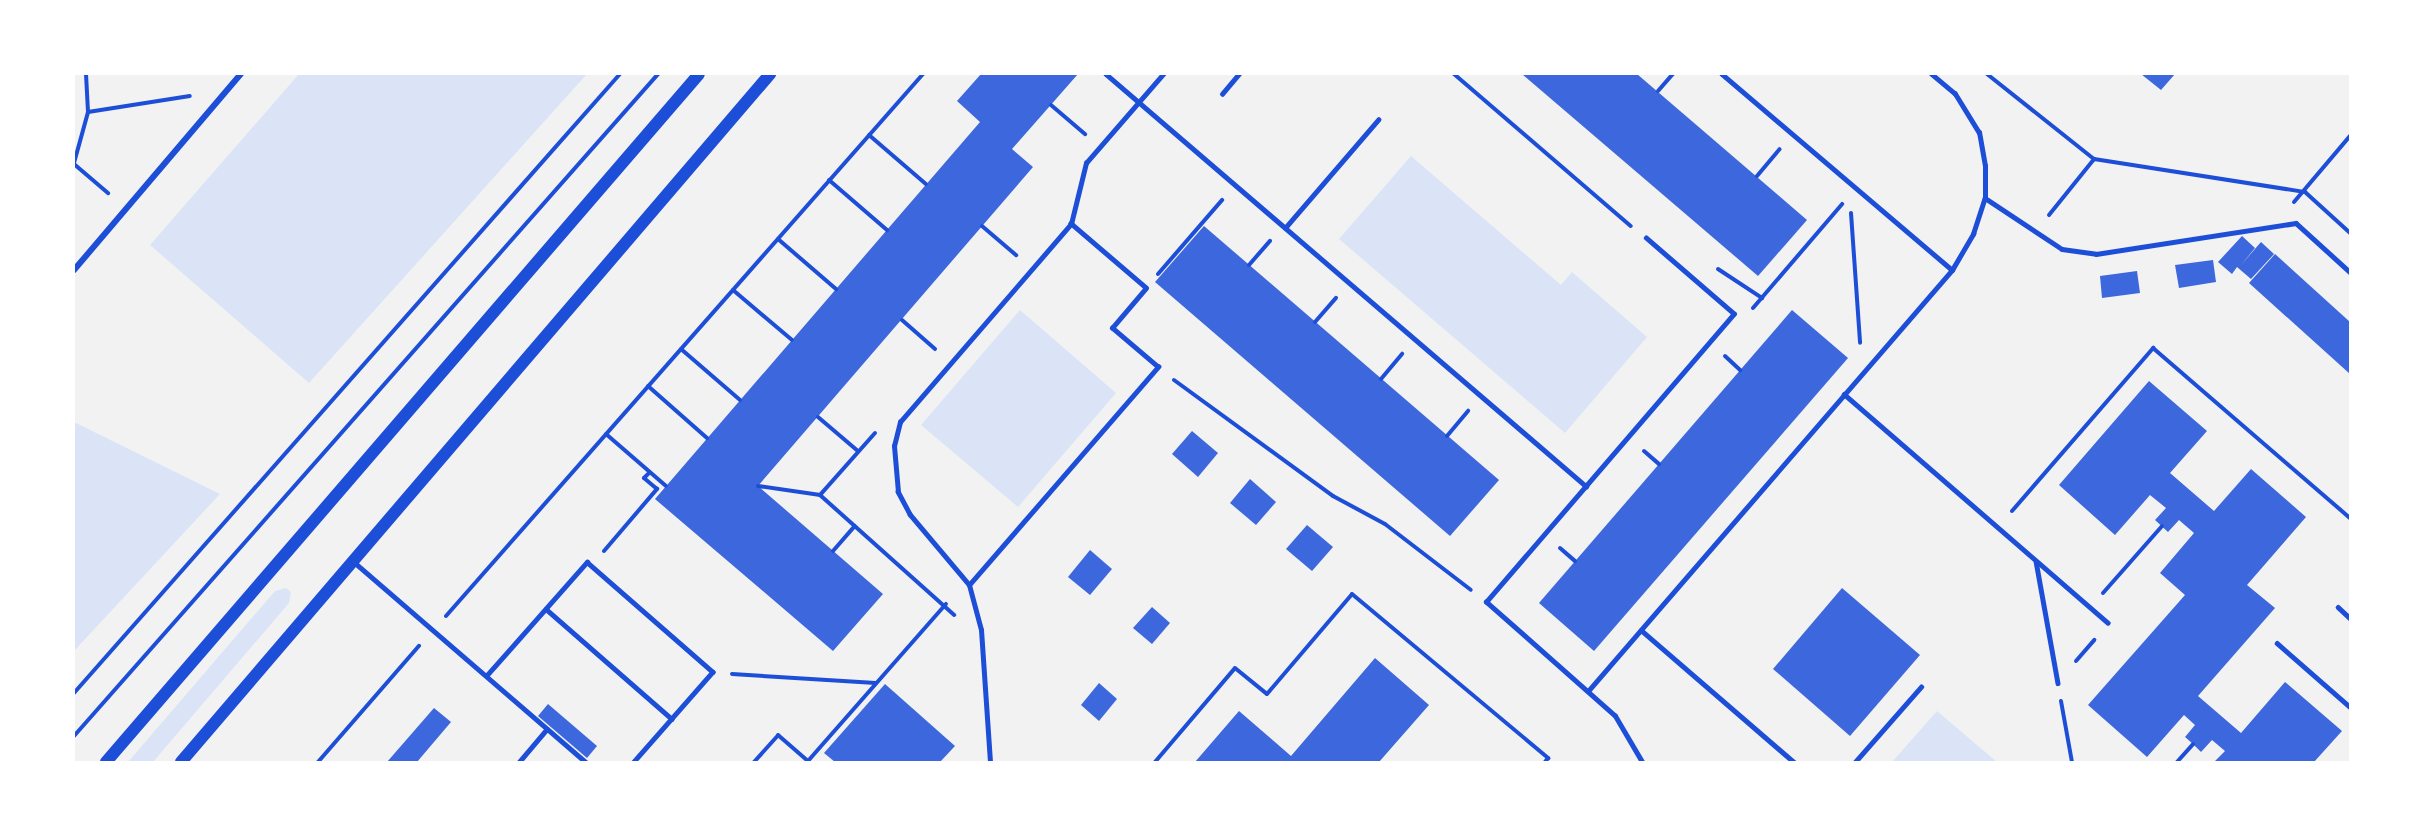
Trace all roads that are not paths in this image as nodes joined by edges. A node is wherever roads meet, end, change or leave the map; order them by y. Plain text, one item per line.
1 (241, 74) edge
2 (699, 74) edge
3 (770, 74) edge
4 (1106, 74) edge
5 (1163, 74) edge
6 (1239, 74) edge
7 (1722, 74) edge
8 (1931, 74) edge
9 (1222, 94) dead end
10 (1138, 102) junction
11 (1378, 120) dead end
12 (1984, 198) junction
13 (1071, 224) junction
14 (1285, 228) junction
15 (1646, 238) road end
16 (74, 270) edge
17 (1952, 270) junction
18 (2350, 272) edge
19 (1844, 394) junction
20 (1586, 486) junction
21 (353, 561) junction
22 (2036, 561) junction
23 (969, 585) junction
24 (2338, 607) dead end
25 (546, 609) junction
26 (2350, 618) edge
27 (2108, 623) dead end
28 (1641, 630) junction
29 (2277, 643) dead end
30 (487, 675) junction
31 (2058, 683) dead end
32 (1921, 687) dead end
33 (1589, 690) junction
34 (2350, 707) edge
35 (672, 719) junction
36 (548, 729) junction
37 (106, 762) edge
38 (181, 762) edge
39 (519, 762) edge
40 (586, 762) edge
41 (634, 762) edge
42 (990, 762) edge
43 (1642, 762) edge
44 (1794, 762) edge
45 (1855, 762) edge

1 - 16 street
2 - 37 main road
3 - 21 main road
4 - 10 lane
5 - 10 lane
6 - 9 lane
7 - 17 lane
8 - 12 lane
10 - 13 lane
10 - 14 lane
11 - 14 lane
12 - 17 lane
12 - 18 lane
13 - 23 lane
13 - 23 lane
14 - 20 lane
15 - 20 lane
17 - 19 lane
19 - 22 lane
19 - 28 lane
20 - 33 lane
21 - 30 lane
21 - 38 main road
22 - 27 lane
22 - 31 lane
23 - 42 lane
24 - 26 lane
25 - 30 lane
25 - 35 lane
25 - 35 lane
28 - 33 lane
28 - 44 lane
29 - 34 lane
30 - 36 lane
32 - 45 lane
33 - 43 lane
35 - 41 lane
36 - 39 lane
36 - 40 lane

